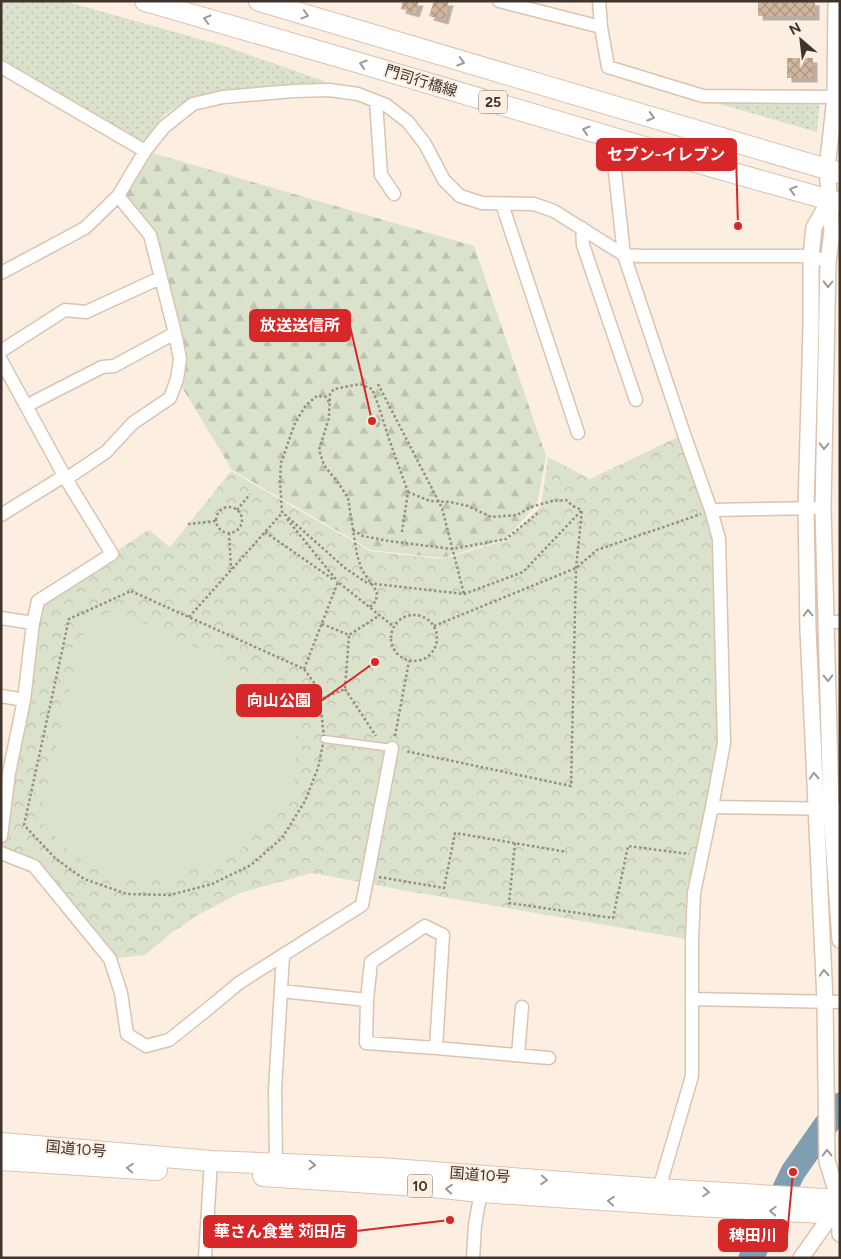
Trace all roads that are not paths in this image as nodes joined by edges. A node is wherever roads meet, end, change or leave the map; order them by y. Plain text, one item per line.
1 (146, 1) edge
2 (259, 1) edge
3 (500, 1) edge
4 (599, 1) edge
5 (836, 1) edge
6 (526, 5) edge
7 (601, 27) junction
8 (1, 67) edge
9 (837, 97) edge
10 (376, 101) junction
11 (616, 139) junction
12 (145, 151) junction
13 (834, 171) edge
14 (394, 194) dead end
15 (118, 196) junction
16 (835, 202) edge
17 (502, 204) junction
18 (582, 228) junction
19 (624, 255) junction
20 (811, 256) junction
21 (828, 262) junction
22 (1, 273) edge
23 (160, 278) junction
24 (175, 333) junction
25 (1, 351) edge
26 (3, 368) edge
27 (636, 400) dead end
28 (26, 406) junction
29 (578, 433) dead end
30 (65, 478) junction
31 (806, 508) junction
32 (823, 508) junction
33 (711, 510) junction
34 (1, 515) edge
35 (1, 618) edge
36 (833, 622) edge
37 (33, 623) junction
38 (1, 696) edge
39 (24, 700) junction
40 (324, 739) road end
41 (387, 748) joint
42 (4, 781) edge
43 (712, 807) junction
44 (816, 809) junction
45 (836, 809) edge
46 (1, 836) edge
47 (1, 853) edge
48 (840, 940) edge
49 (283, 955) junction
50 (281, 991) junction
51 (692, 999) junction
52 (367, 1000) junction
53 (833, 1001) edge
54 (522, 1007) dead end
55 (436, 1048) junction
56 (518, 1055) junction
57 (549, 1058) dead end
58 (1, 1143) edge
59 (1, 1160) edge
60 (276, 1164) junction
61 (210, 1167) junction
62 (483, 1184) junction
63 (659, 1189) junction
64 (839, 1205) edge
65 (840, 1234) edge
66 (205, 1258) edge
67 (473, 1258) edge
68 (801, 1258) edge

11 -> 1 main road, 門司行橋線 / 25
2 -> 13 main road, 門司行橋線 / 25
3 - 6 street
4 - 7 street
5 - 9 street
6 - 7 street
7 - 9 street
8 - 12 street
9 - 13 street
10 - 12 street
10 - 14 street
10 - 17 street
16 -> 11 main road, 門司行橋線 / 25
11 - 19 street
12 - 15 street
13 - 16 street
15 - 22 street
15 - 23 street
16 - 20 street
16 - 21 street
17 - 18 street
17 - 29 street
18 - 19 street
18 - 27 street
19 - 20 street
19 - 33 street
20 - 21 street
20 - 31 street
21 -> 32 street
23 - 24 street
23 - 25 street
24 - 28 street
24 - 30 street
26 - 28 street
28 - 30 street
30 - 34 street
30 - 37 street
31 - 32 street
31 - 33 street
44 -> 31 street
32 - 36 street
33 - 43 street
35 - 37 street
36 -> 45 street
37 - 39 street
38 - 39 street
39 - 42 street
40 - 41 lane
41 - 49 street
42 - 46 street
43 - 44 street
43 - 51 street
44 - 45 street
53 -> 44 street
45 - 48 street
47 - 49 street
49 - 50 street
50 - 52 street
50 - 60 street
51 - 53 street
51 - 63 street
52 - 55 street
52 - 55 street
64 -> 53 street
54 - 56 street
55 - 56 street
56 - 57 street
58 - 61 main road, 国道10号 / 10
61 -> 59 main road, 国道10号 / 10
60 - 61 main road, 国道10号 / 10
60 -> 62 main road, 国道10号 / 10
62 -> 61 main road, 国道10号 / 10
61 - 66 street
62 -> 63 main road, 国道10号 / 10
64 -> 62 main road, 国道10号 / 10
62 - 67 street
63 -> 64 main road, 国道10号 / 10
64 - 65 street
64 - 68 street

